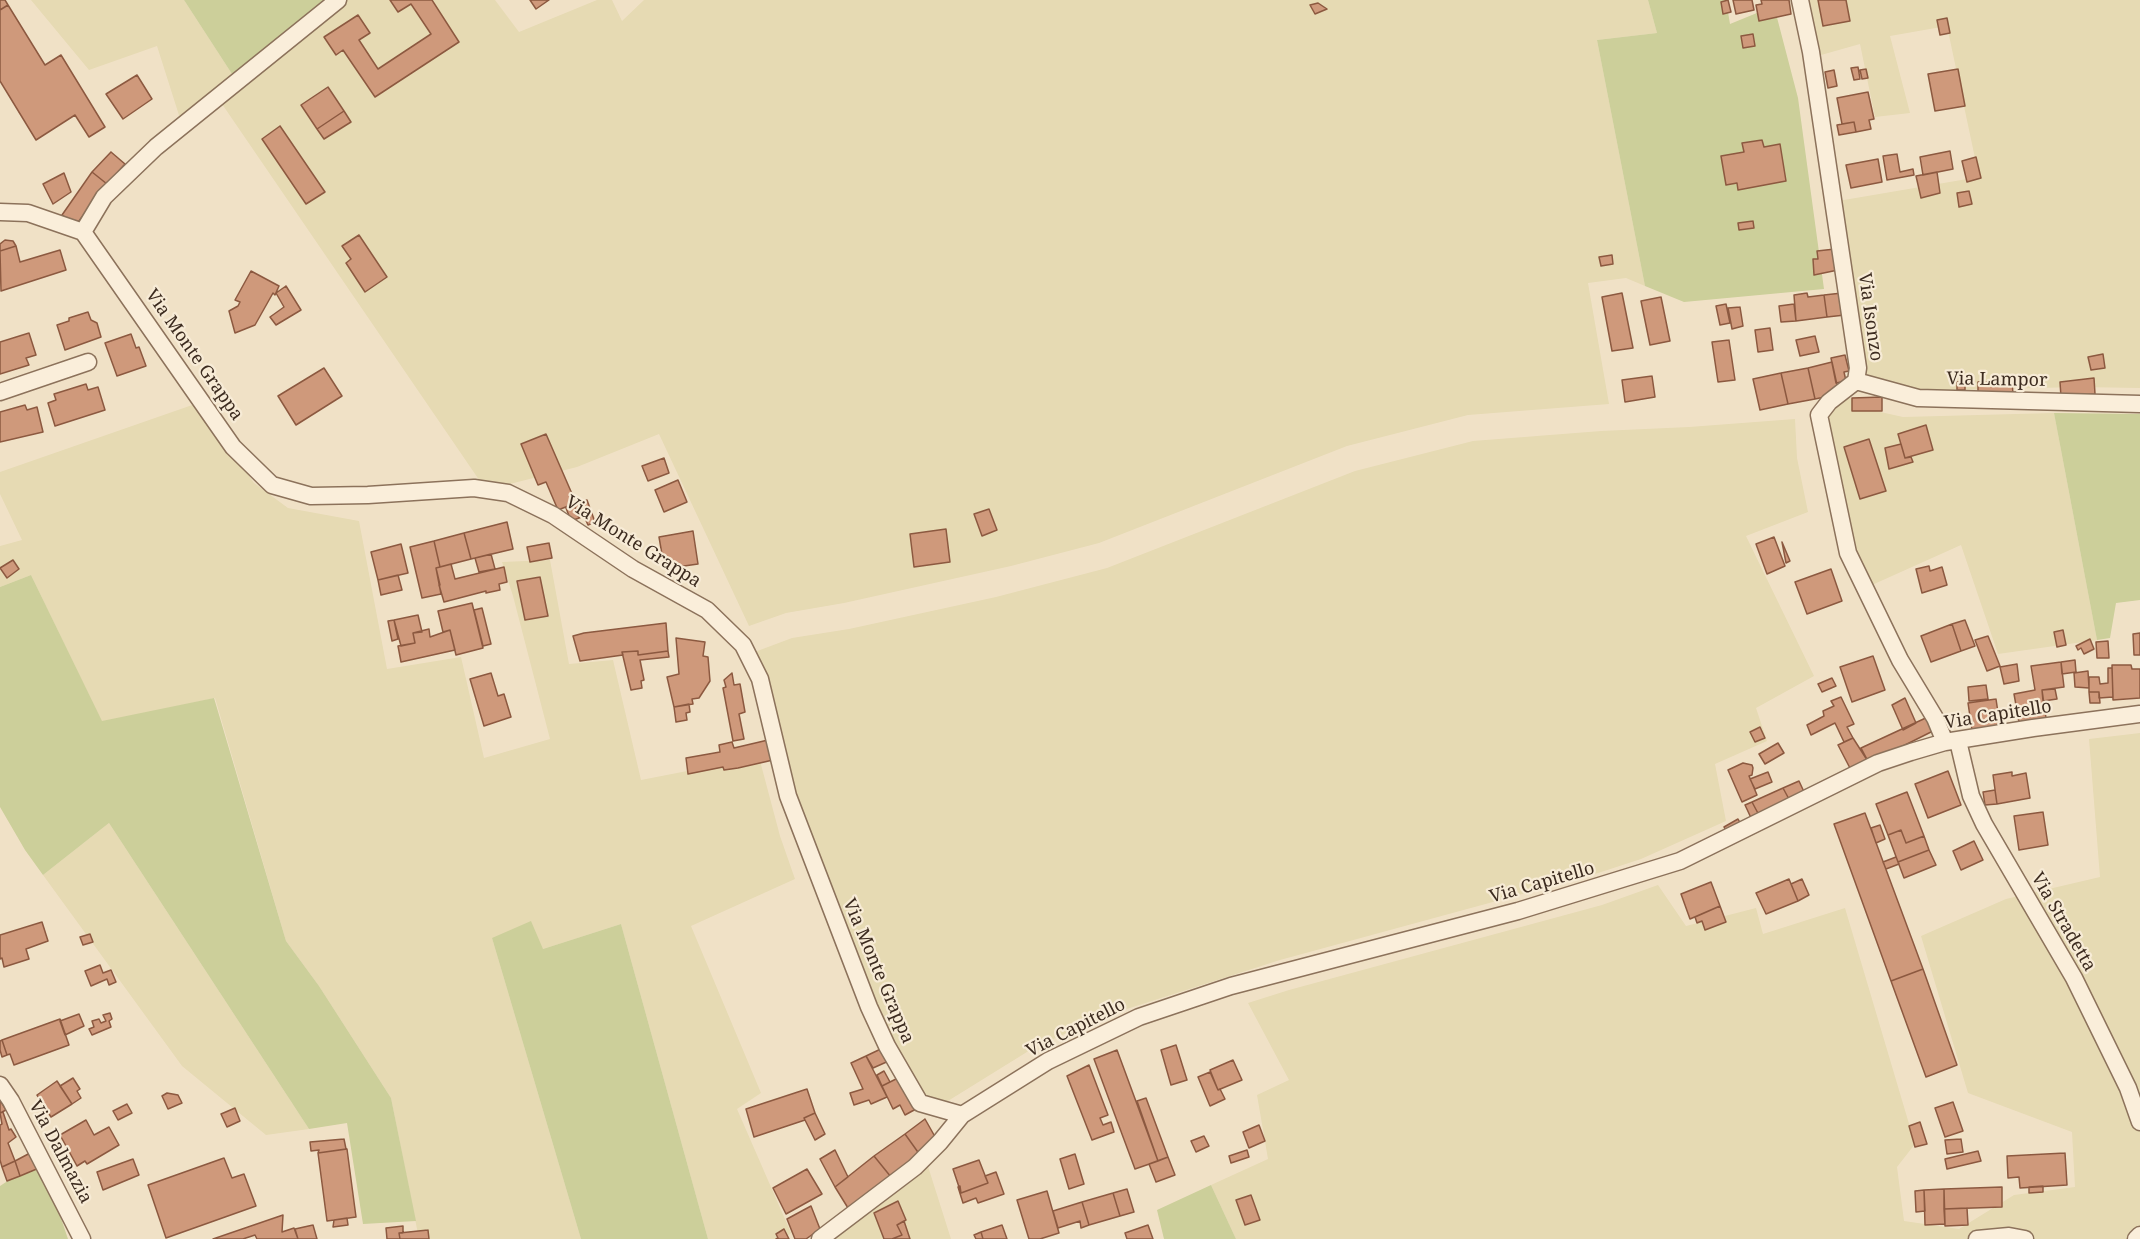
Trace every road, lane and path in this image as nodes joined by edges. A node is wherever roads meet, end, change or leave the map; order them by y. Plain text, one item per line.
1 (338, 0) edge
2 (1800, 0) edge
3 (0, 212) edge
4 (83, 232) junction
5 (88, 362) dead end
6 (1856, 381) junction
7 (0, 392) edge
8 (2140, 404) edge
9 (2140, 714) edge
10 (1952, 742) junction
11 (0, 1085) edge
12 (962, 1114) junction
13 (2140, 1122) edge
14 (2140, 1235) edge
15 (82, 1239) edge
16 (820, 1239) edge
17 (1977, 1239) edge
18 (2025, 1239) edge
19 (2136, 1239) edge

1 - 4 street
2 - 6 street, Via Isonzo
3 - 4 street
4 - 12 street, Via Monte Grappa
5 - 7 street
6 - 8 street, Via Lampor
6 - 10 street, Via Isonzo
9 - 10 street, Via Capitello
10 - 12 street, Via Capitello
10 - 13 street, Via Stradetta
11 - 15 street, Via Dalmazia
12 - 16 street
14 - 19 street
17 - 18 street

